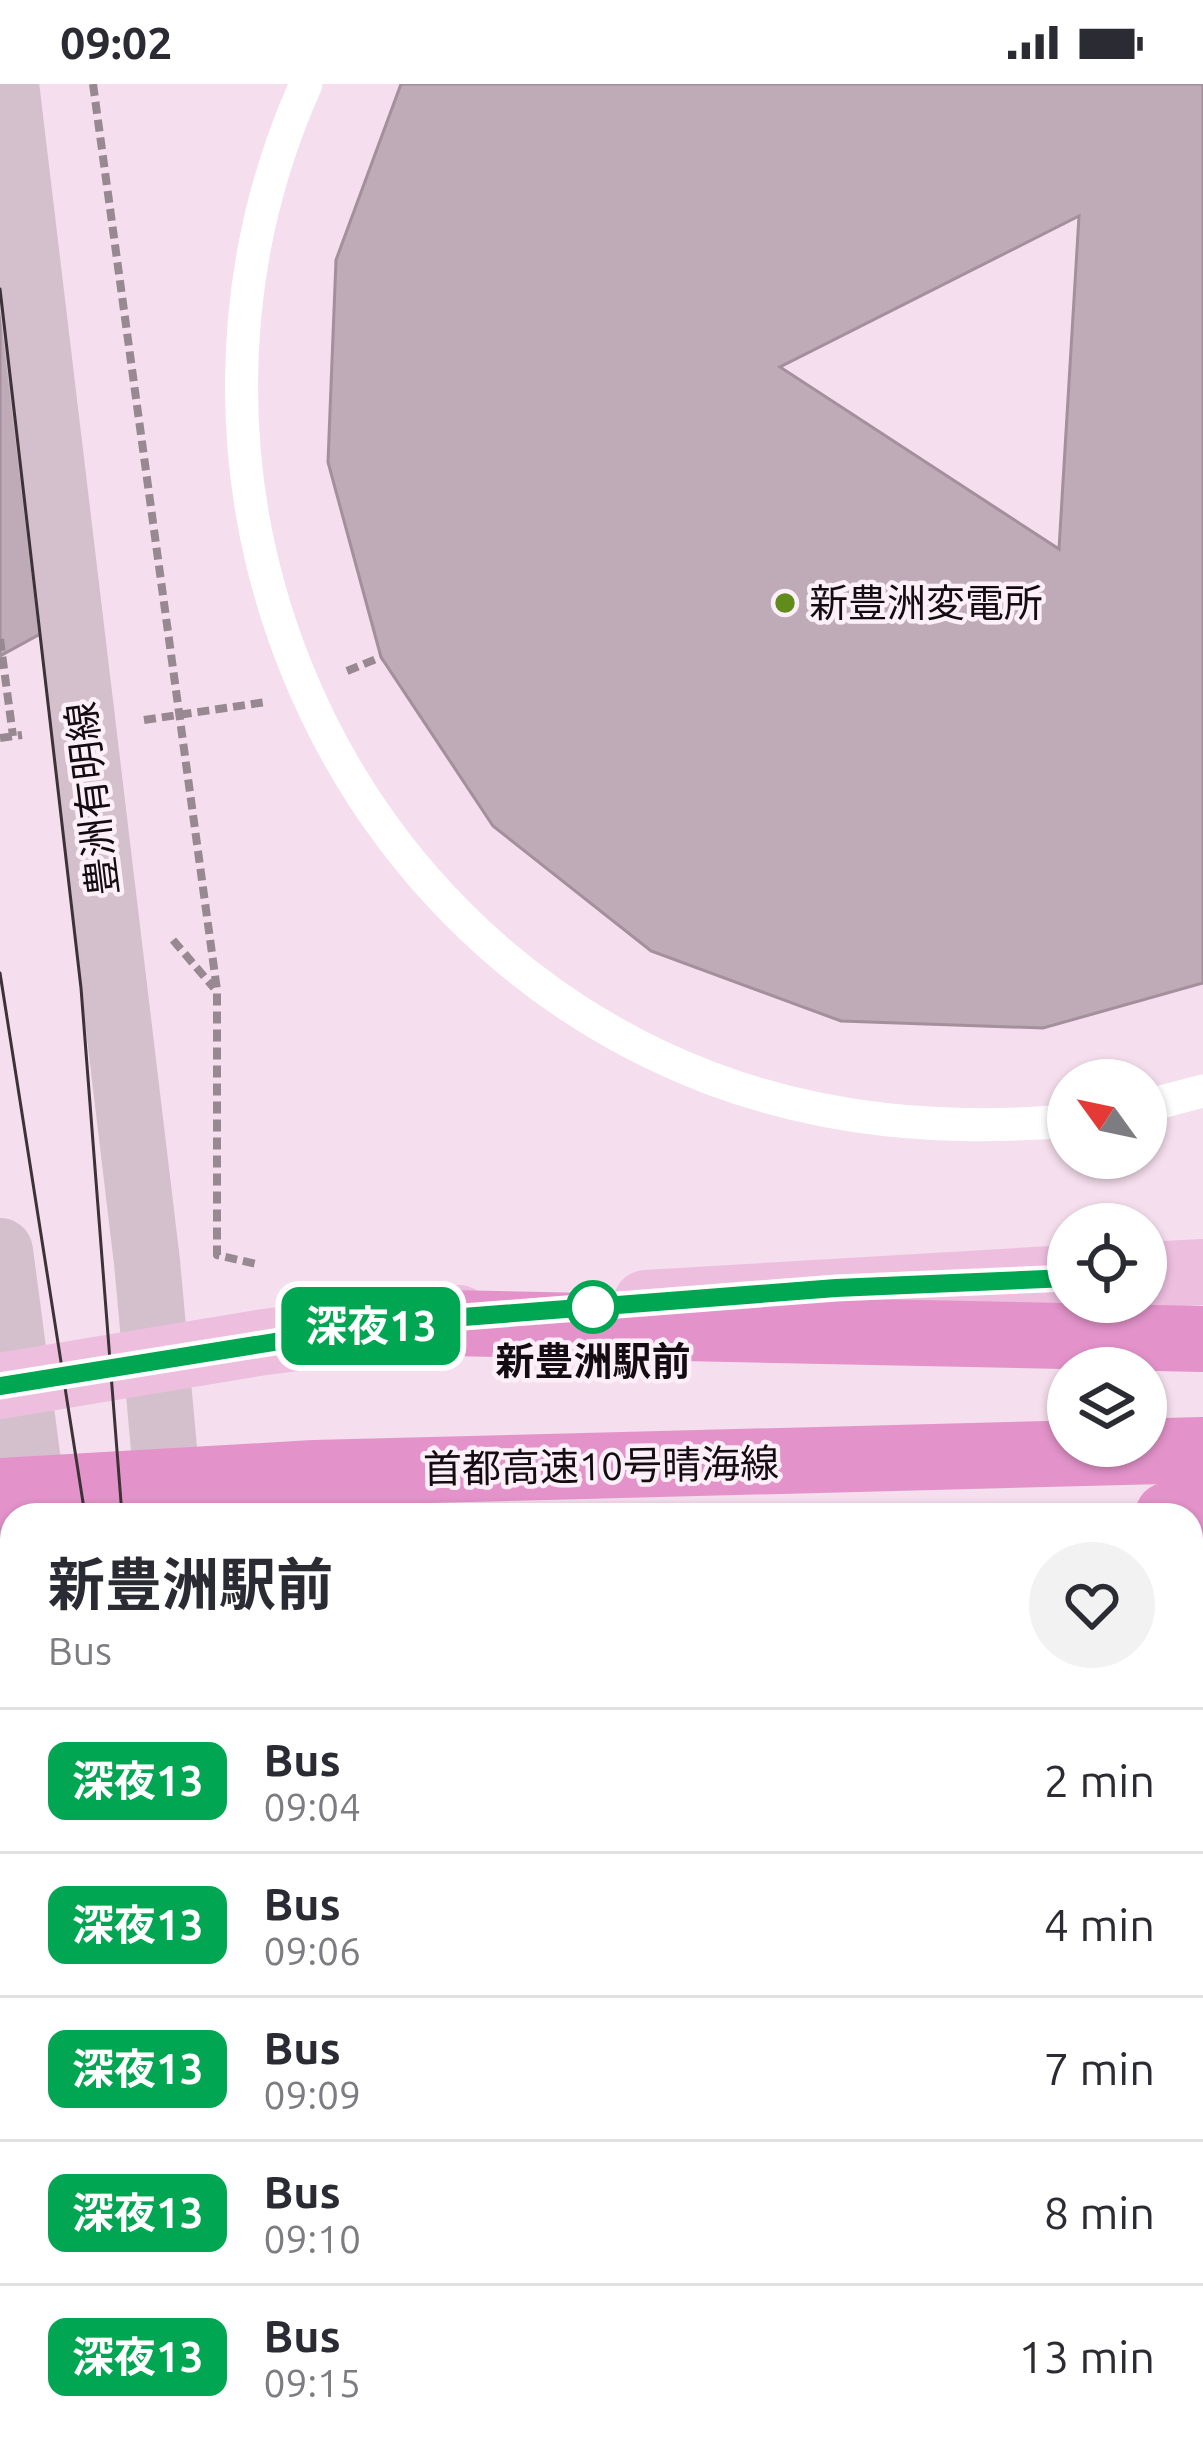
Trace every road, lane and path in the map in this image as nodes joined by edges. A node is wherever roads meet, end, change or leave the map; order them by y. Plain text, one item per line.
1 (6, 84) edge
2 (93, 84) edge
3 (306, 84) edge
4 (0, 639) edge
5 (14, 736) dead end
6 (167, 933) dead end
7 (217, 990) junction
8 (1203, 1091) edge
9 (1167, 1100) edge
10 (1047, 1122) edge
11 (0, 1251) edge
12 (256, 1264) dead end
13 (1203, 1273) edge
14 (1167, 1274) edge
15 (1047, 1279) edge
16 (399, 1322) junction
17 (1203, 1339) edge
18 (155, 1361) junction
19 (9, 1385) edge
20 (1203, 1450) edge
21 (0, 1491) edge
22 (33, 1503) edge
23 (169, 1503) edge

1 - 18 main road, 豊洲有明線
2 - 7 path
3 - 10 lane
4 - 5 path
6 - 7 path
7 - 12 path
8 - 9 lane
11 - 19 main road
13 - 14 main road
15 - 16 main road
16 - 17 highway
16 - 18 main road
18 - 19 main road
18 - 23 main road, 豊洲有明線
19 - 22 main road
20 - 21 highway, 首都高速10号晴海線

